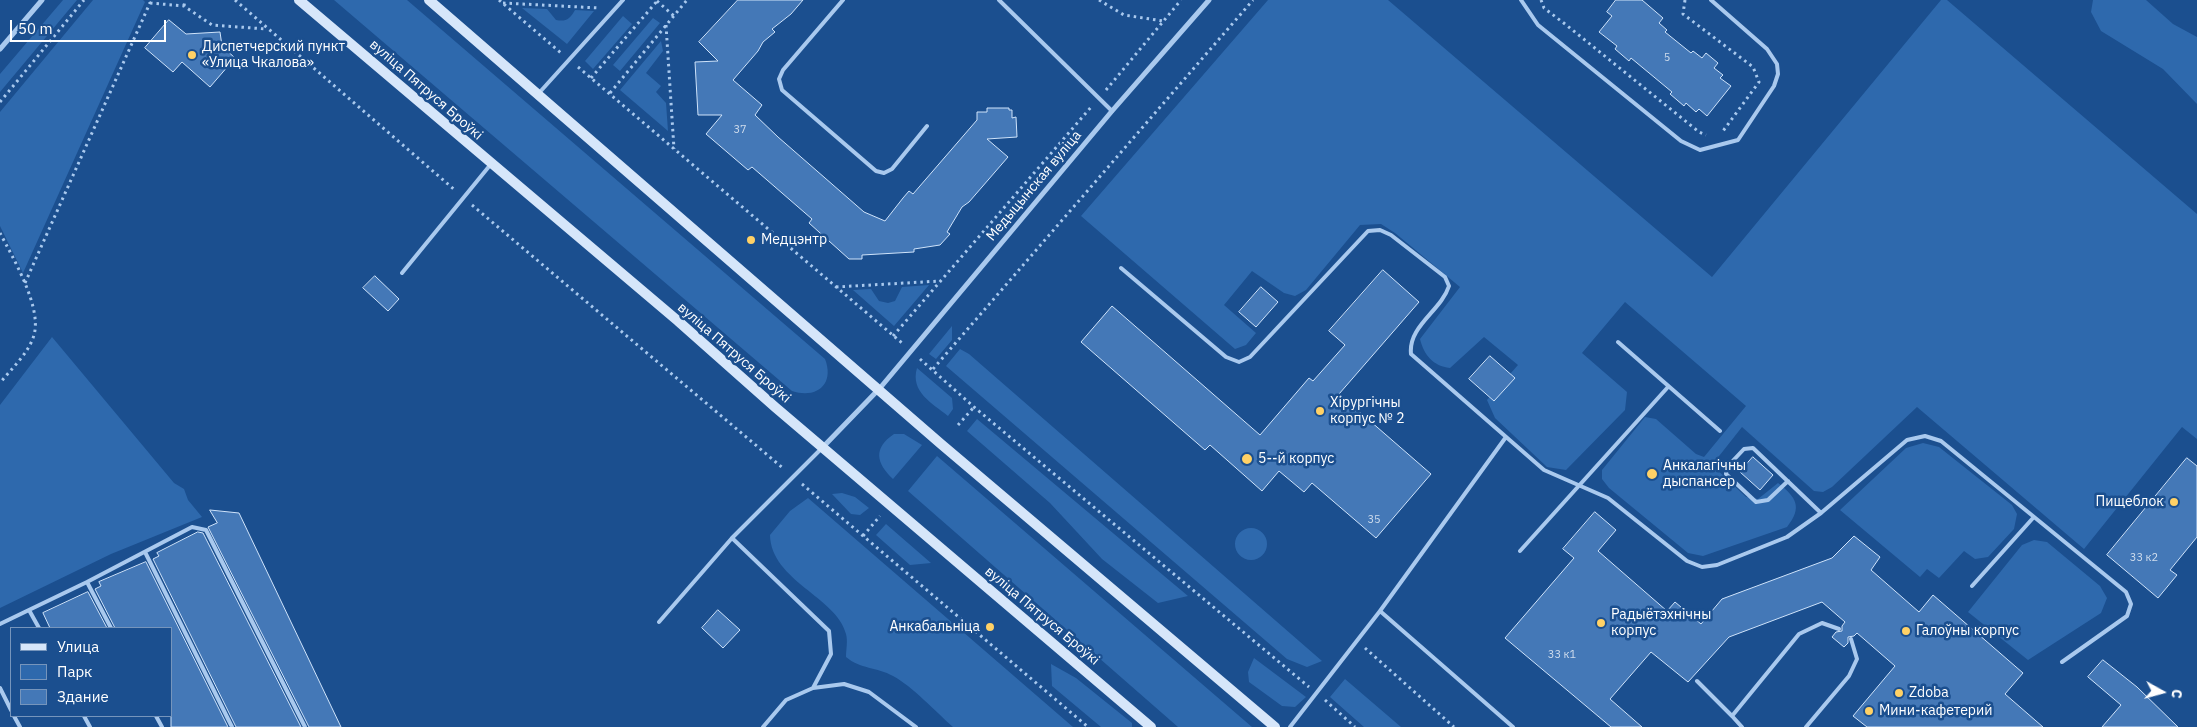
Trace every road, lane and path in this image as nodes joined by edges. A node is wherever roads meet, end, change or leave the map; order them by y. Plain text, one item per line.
1 (42, 0) edge
2 (84, 0) edge
3 (185, 0) edge
4 (235, 0) edge
5 (299, 0) edge
6 (429, 0) edge
7 (499, 0) edge
8 (623, 0) edge
9 (688, 0) edge
10 (842, 0) edge
11 (999, 0) edge
12 (1099, 0) edge
13 (1181, 0) edge
14 (1209, 0) edge
15 (1253, 0) edge
16 (1521, 0) edge
17 (1541, 0) edge
18 (1686, 0) edge
19 (1711, 0) edge
20 (149, 1) edge
21 (657, 1) edge
22 (503, 4) junction
23 (184, 6) junction
24 (602, 8) dead end
25 (674, 16) junction
26 (1163, 21) junction
27 (666, 25) junction
28 (267, 29) junction
29 (0, 48) edge
30 (570, 60) junction
31 (592, 78) junction
32 (610, 93) junction
33 (537, 95) junction
34 (1098, 98) junction
35 (0, 102) edge
36 (1112, 111) junction
37 (927, 126) dead end
38 (1717, 134) dead end
39 (1710, 136) dead end
40 (674, 148) junction
41 (490, 164) junction
42 (463, 198) junction
43 (0, 233) edge
44 (1121, 268) dead end
45 (402, 273) dead end
46 (940, 281) junction
47 (25, 283) junction
48 (836, 287) junction
49 (893, 336) junction
50 (1618, 342) dead end
51 (910, 351) junction
52 (933, 369) junction
53 (0, 383) edge
54 (1668, 387) junction
55 (880, 388) junction
56 (974, 407) junction
57 (958, 425) dead end
58 (1720, 431) dead end
59 (1506, 437) junction
60 (823, 448) junction
61 (793, 477) junction
62 (1788, 481) junction
63 (1579, 485) junction
64 (1820, 513) junction
65 (880, 516) dead end
66 (2033, 518) junction
67 (862, 536) junction
68 (732, 538) junction
69 (1520, 551) dead end
70 (145, 552) junction
71 (87, 582) junction
72 (1972, 586) dead end
73 (29, 610) junction
74 (1380, 611) junction
75 (659, 622) dead end
76 (0, 624) edge
77 (38, 627) edge
78 (110, 627) edge
79 (1839, 629) dead end
80 (1851, 639) dead end
81 (1357, 642) junction
82 (2062, 662) dead end
83 (1697, 681) dead end
84 (0, 688) edge
85 (813, 688) junction
86 (1317, 693) junction
87 (10, 708) edge
88 (1732, 716) junction
89 (232, 727) edge
90 (305, 727) edge
91 (763, 727) edge
92 (916, 727) edge
93 (1088, 727) edge
94 (1151, 727) edge
95 (1275, 727) edge
96 (1290, 727) edge
97 (1354, 727) edge
98 (1454, 727) edge
99 (1513, 727) edge
100 (1742, 727) edge
101 (1806, 727) edge

1 - 29 street
2 - 35 path
3 - 23 path
4 - 28 path
5 - 41 main road, вуліца Пятруся Броўкі
6 - 33 main road
7 - 22 path
8 - 30 lane
9 - 25 path
10 - 37 lane
11 - 34 lane
12 - 26 path
13 - 26 path
14 - 36 street, Медыцынская вуліца
15 - 52 path
16 - 19 lane
17 - 39 path
18 - 38 path
20 - 23 path
20 - 47 path
21 - 25 path
21 - 31 path
22 - 24 path
22 - 30 path
23 - 28 path
25 - 27 path
26 - 34 path
27 - 32 path
27 - 40 path
28 - 42 path
30 - 31 path
30 - 33 lane
31 - 32 path
32 - 40 path
33 - 55 main road
34 - 36 lane
34 - 46 path
36 - 51 street, Медыцынская вуліца
40 - 48 path
41 - 42 lane
41 - 60 main road, вуліца Пятруся Броўкі
42 - 45 lane
42 - 61 path
43 - 47 path
44 - 59 lane
46 - 48 path
46 - 49 path
47 - 53 path
48 - 49 path
49 - 51 path
50 - 54 lane
51 - 52 path
51 - 55 street, Медыцынская вуліца
52 - 56 path
54 - 58 lane
54 - 63 lane
55 - 60 street, Медыцынская вуліца
55 - 95 main road
56 - 57 path
56 - 86 path
59 - 63 lane
59 - 74 lane
60 - 61 lane
60 - 94 main road, вуліца Пятруся Броўкі
61 - 67 path
61 - 68 lane
62 - 62 lane
62 - 64 lane
63 - 64 lane
63 - 69 lane
64 - 66 lane
65 - 67 path
66 - 72 lane
66 - 82 lane
67 - 93 path
68 - 75 lane
68 - 85 lane
70 - 71 lane
70 - 89 lane
70 - 90 lane
71 - 73 lane
71 - 78 lane
73 - 76 lane
73 - 77 lane
74 - 81 lane
74 - 99 lane
79 - 88 lane
80 - 101 lane
81 - 86 lane
81 - 98 path
83 - 88 lane
84 - 87 lane
85 - 91 lane
85 - 92 lane
86 - 96 lane
86 - 97 path
88 - 100 lane

